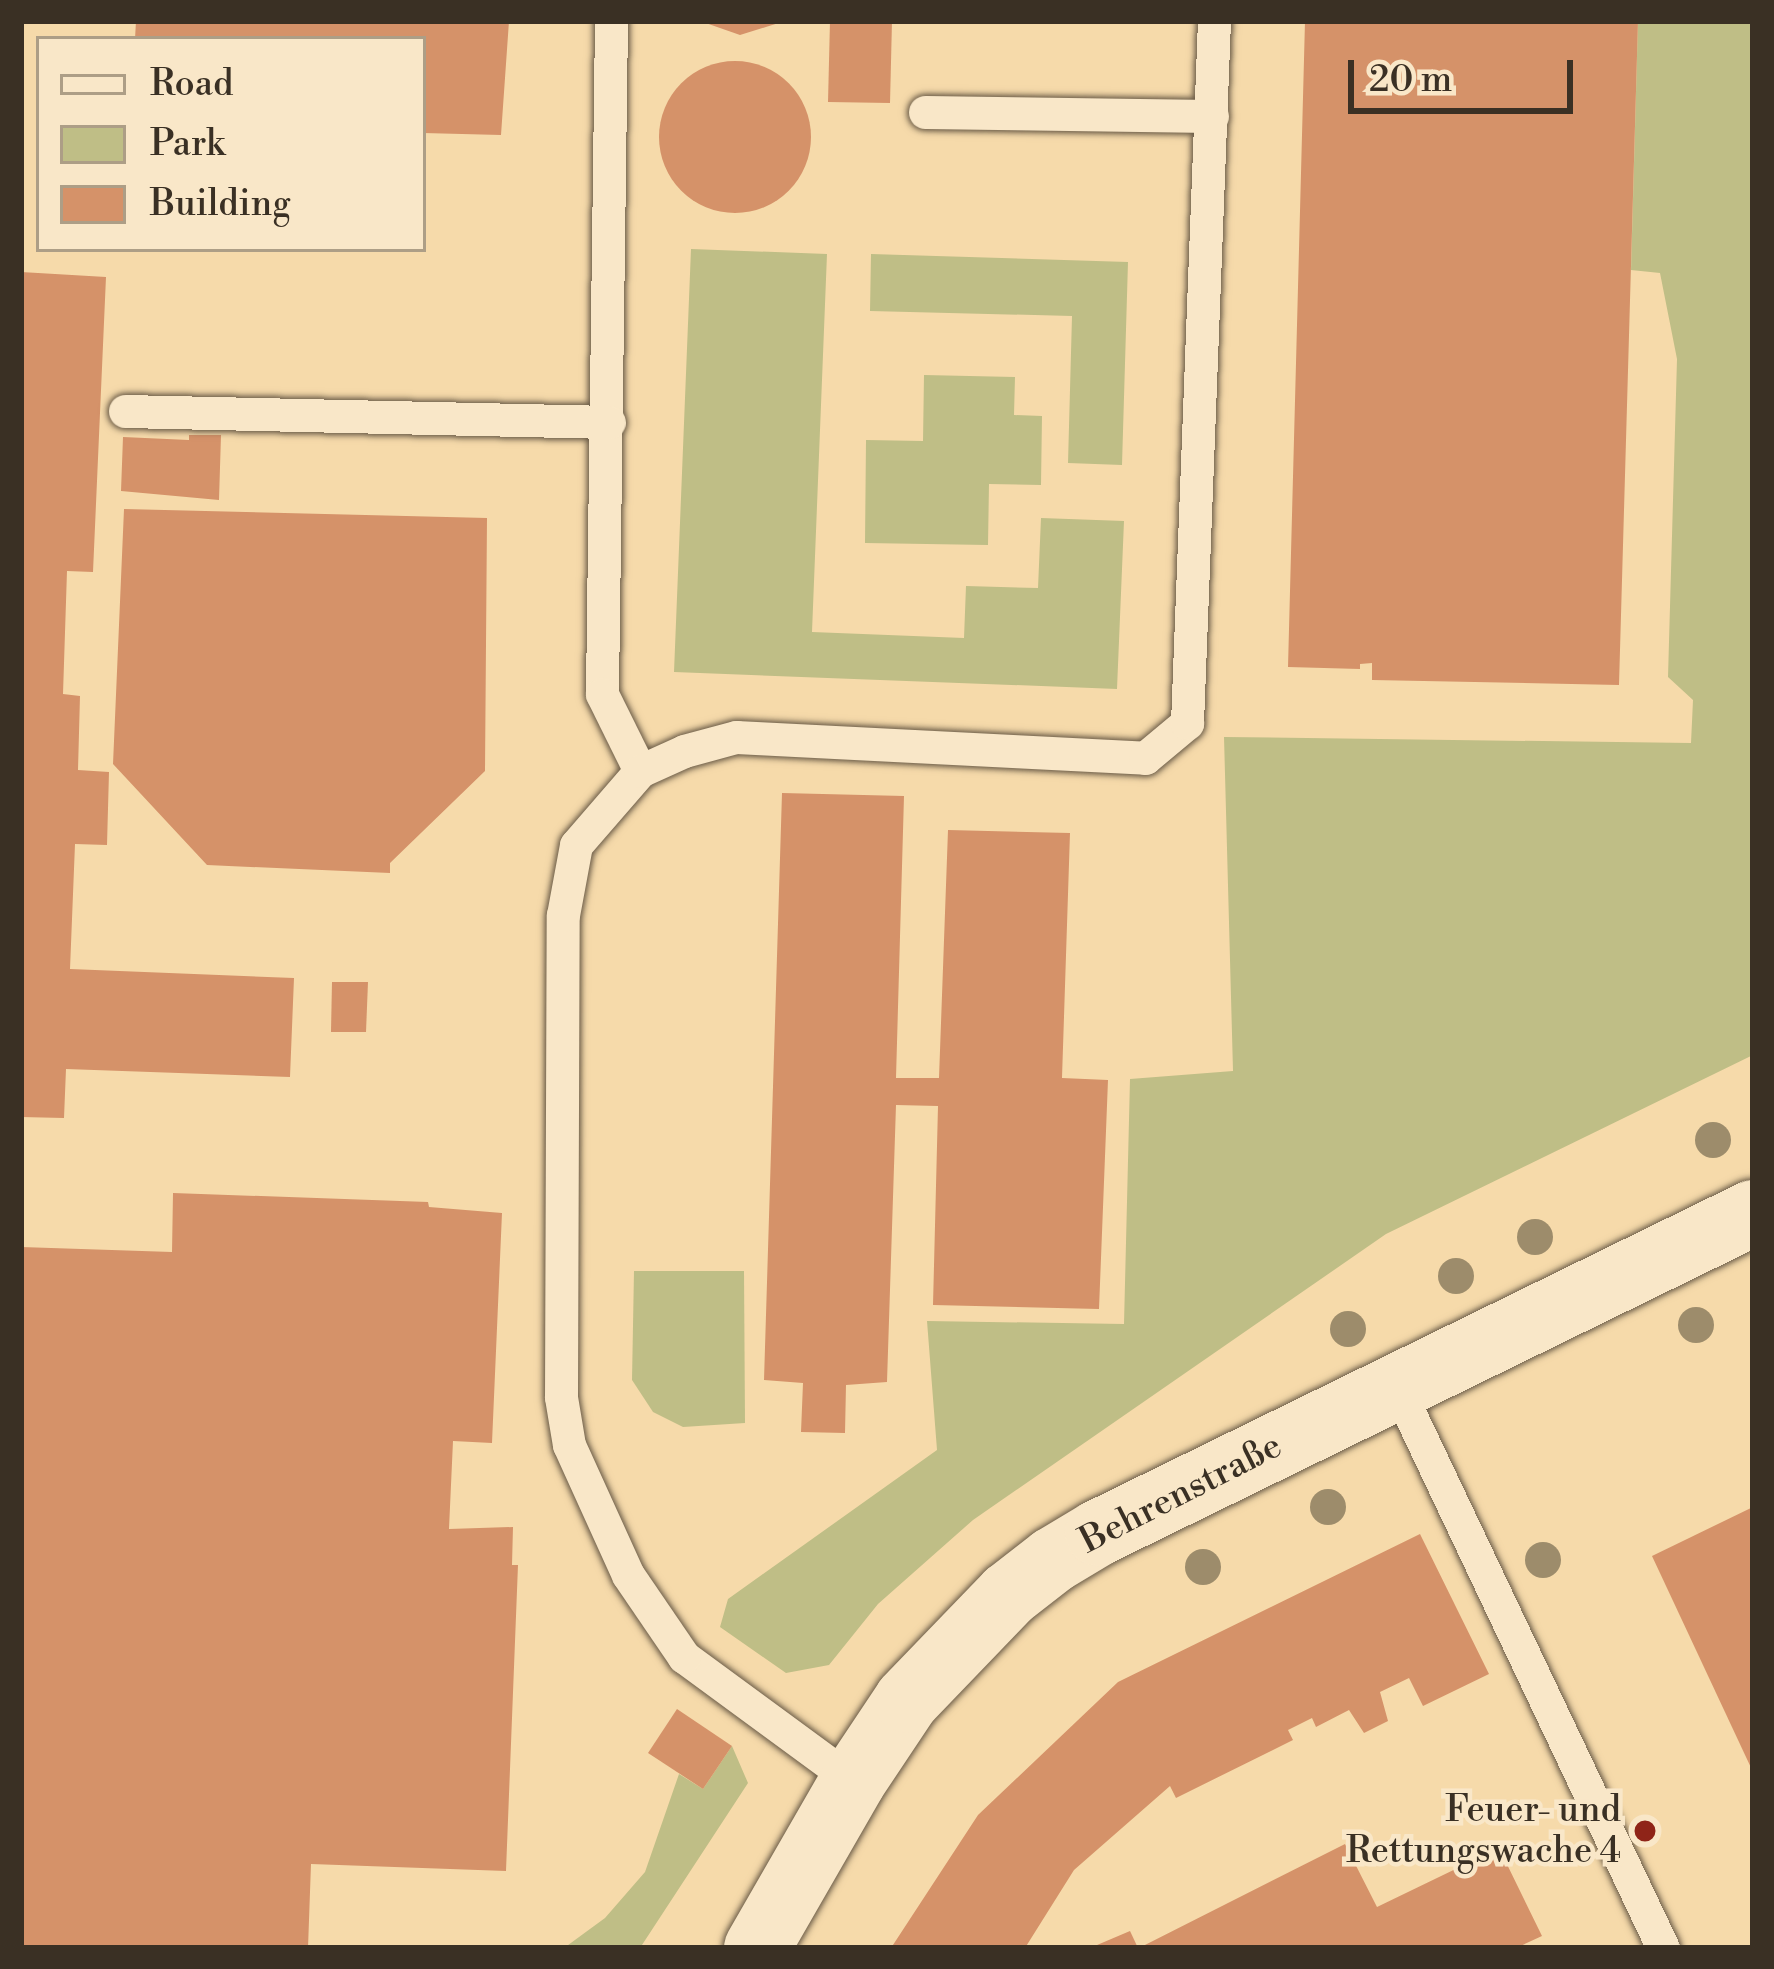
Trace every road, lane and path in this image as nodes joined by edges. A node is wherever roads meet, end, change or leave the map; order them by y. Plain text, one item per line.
1 (611, 21) edge
2 (1214, 21) edge
3 (925, 112) dead end
4 (1212, 116) junction
5 (125, 411) dead end
6 (609, 422) junction
7 (640, 771) junction
8 (1753, 1213) edge
9 (1397, 1387) junction
10 (853, 1781) junction
11 (757, 1948) edge
12 (1663, 1948) edge

1 - 6 lane
2 - 4 lane
3 - 4 lane
4 - 7 lane
5 - 6 lane
6 - 7 lane
7 - 10 lane
8 - 9 street, Behrenstraße
9 - 10 street, Behrenstraße
9 - 12 lane
10 - 11 street, Behrenstraße

